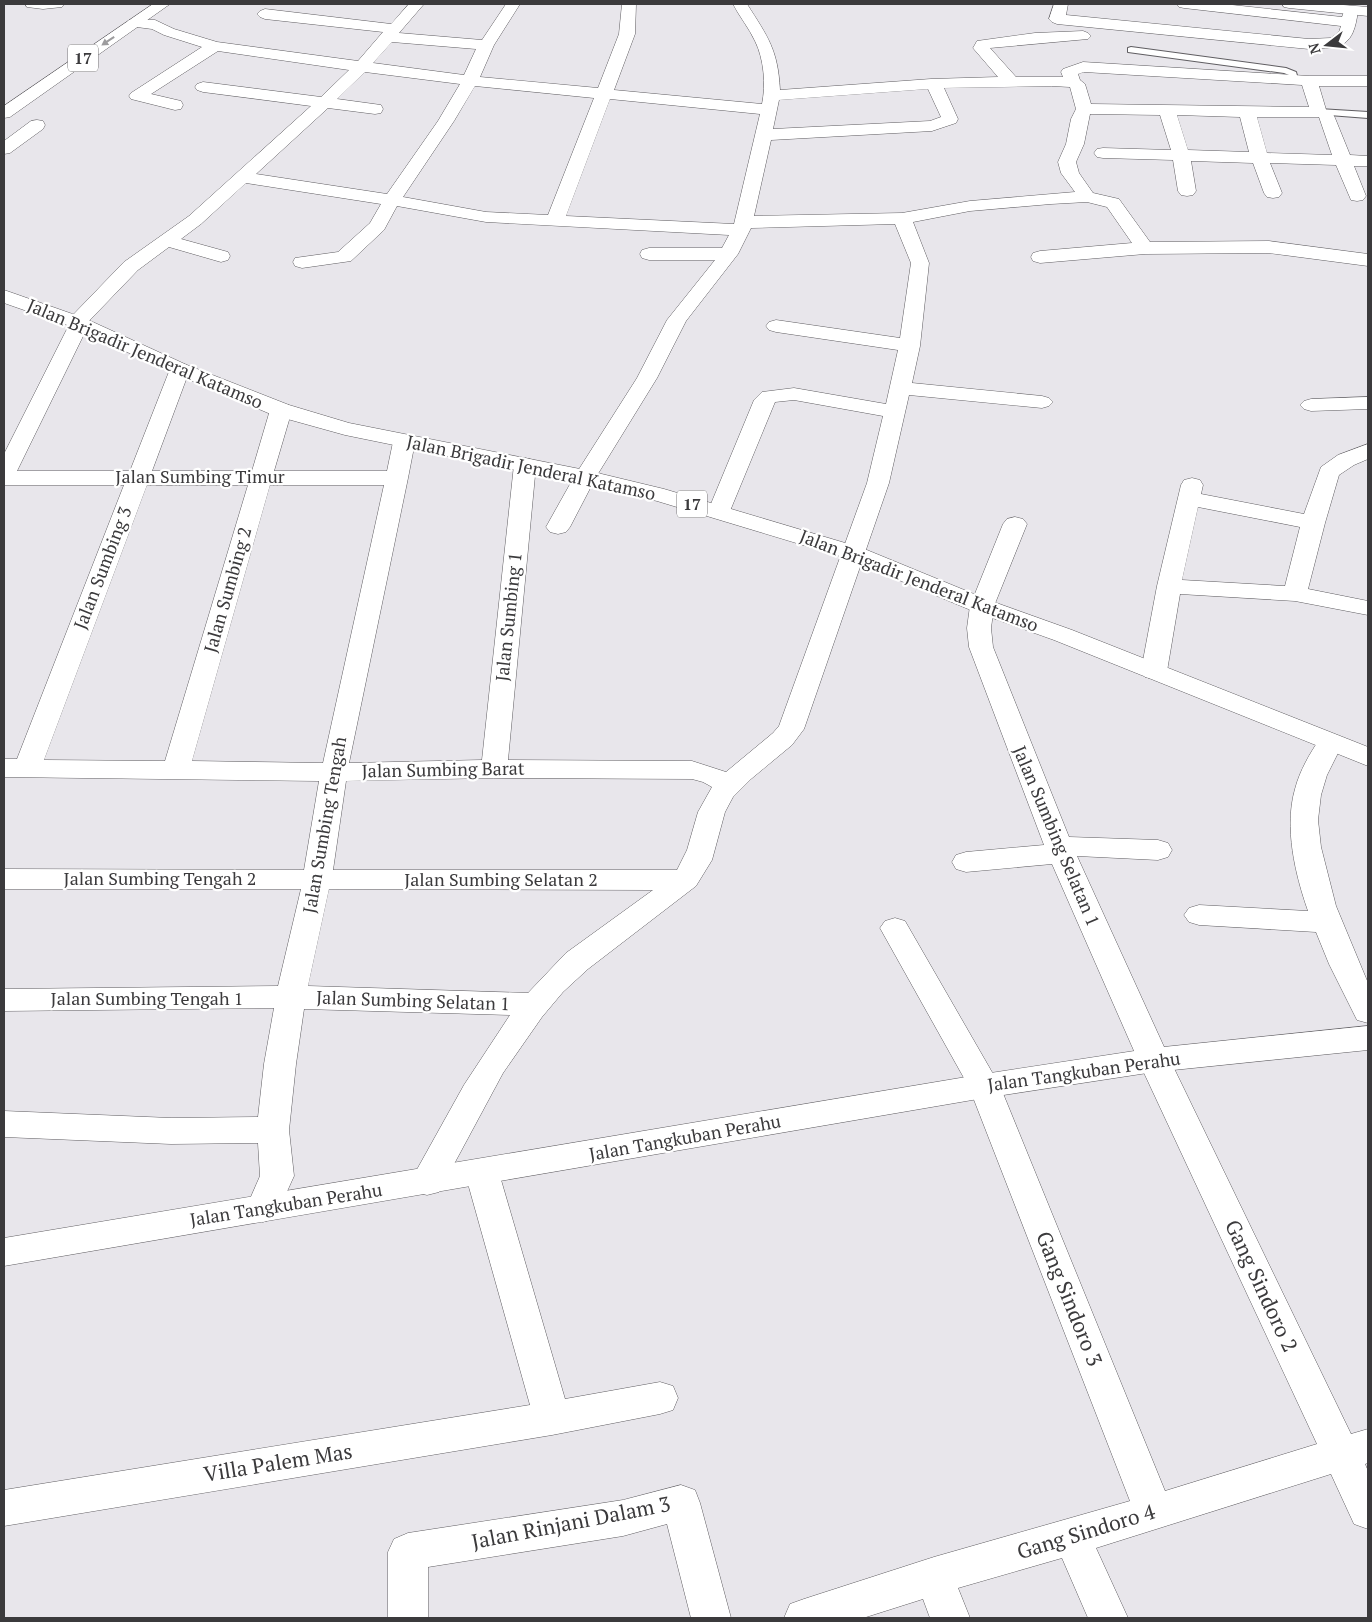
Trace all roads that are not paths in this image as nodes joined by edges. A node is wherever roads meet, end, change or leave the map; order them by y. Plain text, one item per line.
1 (32, 4) edge
2 (57, 4) edge
3 (139, 4) edge
4 (163, 4) edge
5 (414, 4) edge
6 (513, 4) edge
7 (629, 4) edge
8 (740, 4) edge
9 (1061, 4) edge
10 (1173, 4) edge
11 (1184, 4) edge
12 (1289, 4) edge
13 (1349, 12) edge
14 (1368, 12) edge
15 (265, 14) dead end
16 (134, 23) junction
17 (1165, 31) junction
18 (390, 33) junction
19 (1084, 36) dead end
20 (1035, 38) junction
21 (486, 45) junction
22 (214, 46) junction
23 (1048, 50) dead end
24 (1131, 50) dead end
25 (362, 66) junction
26 (1301, 80) junction
27 (470, 81) junction
28 (1011, 81) junction
29 (1368, 81) edge
30 (1073, 83) junction
31 (934, 84) junction
32 (202, 87) dead end
33 (4, 95) edge
34 (604, 95) junction
35 (325, 102) junction
36 (771, 103) junction
37 (175, 104) dead end
38 (375, 109) dead end
39 (1084, 109) junction
40 (854, 111) junction
41 (4, 113) edge
42 (1168, 113) dead end
43 (1323, 115) junction
44 (1368, 115) edge
45 (1248, 116) dead end
46 (37, 125) dead end
47 (765, 135) junction
48 (4, 149) edge
49 (1103, 153) dead end
50 (1181, 156) junction
51 (1260, 159) junction
52 (1368, 161) edge
53 (1345, 162) junction
54 (243, 177) junction
55 (1187, 190) dead end
56 (1273, 193) dead end
57 (1357, 196) dead end
58 (1087, 198) junction
59 (392, 200) junction
60 (902, 218) junction
61 (555, 221) junction
62 (743, 226) junction
63 (165, 240) junction
64 (1145, 248) junction
65 (649, 254) dead end
66 (729, 254) junction
67 (221, 256) dead end
68 (1040, 257) dead end
69 (1368, 260) edge
70 (302, 262) dead end
71 (4, 296) edge
72 (78, 323) junction
73 (776, 326) dead end
74 (910, 346) junction
75 (180, 370) junction
76 (900, 388) junction
77 (1042, 402) dead end
78 (1368, 403) edge
79 (1311, 405) dead end
80 (281, 410) junction
81 (895, 412) junction
82 (404, 442) junction
83 (1368, 451) edge
84 (525, 465) junction
85 (261, 476) junction
86 (4, 477) edge
87 (586, 477) junction
88 (138, 478) junction
89 (397, 478) junction
90 (719, 511) junction
91 (1313, 522) junction
92 (1015, 524) dead end
93 (558, 527) dead end
94 (854, 553) junction
95 (1170, 586) junction
96 (1295, 594) junction
97 (982, 606) junction
98 (1368, 608) edge
99 (1154, 671) junction
100 (1330, 743) junction
101 (1368, 757) edge
102 (15, 768) edge
103 (494, 769) junction
104 (176, 770) junction
105 (334, 772) junction
106 (728, 785) junction
107 (1059, 849) junction
108 (1158, 850) dead end
109 (966, 862) dead end
110 (4, 878) edge
111 (317, 880) junction
112 (685, 880) junction
113 (1198, 915) dead end
114 (1327, 922) junction
115 (895, 928) dead end
116 (291, 998) junction
117 (4, 1000) edge
118 (534, 1004) junction
119 (1368, 1012) edge
120 (1368, 1038) edge
121 (1154, 1060) junction
122 (984, 1086) junction
123 (4, 1124) edge
124 (273, 1130) junction
125 (482, 1173) junction
126 (427, 1182) junction
127 (263, 1208) junction
128 (4, 1252) edge
129 (660, 1398) dead end
130 (552, 1418) junction
131 (1355, 1450) edge
132 (4, 1508) edge
133 (1368, 1511) edge
134 (1154, 1512) junction
135 (1072, 1537) junction
136 (934, 1576) junction
137 (408, 1618) edge
138 (712, 1618) edge
139 (804, 1618) edge
140 (950, 1618) edge
141 (1108, 1618) edge

1 - 2 main road
3 - 33 main road, 17
4 - 16 main road, 17
5 - 18 main road
6 - 21 main road
7 - 34 main road
8 - 36 main road
9 - 17 main road
10 - 17 main road
11 - 13 main road
12 - 13 main road
13 - 14 main road
13 - 17 main road
15 - 18 main road
16 - 22 main road
16 -> 41 main road, 17
18 - 21 main road
18 - 25 main road
19 - 20 main road
20 - 23 main road
20 - 28 main road
21 - 27 main road
22 - 25 main road
22 - 37 main road
24 - 26 lane
25 - 27 main road
25 - 35 main road
26 - 29 main road
26 - 30 main road
26 - 43 main road
27 - 34 main road
27 - 59 main road
28 - 30 main road
28 - 31 main road
30 - 39 main road
31 - 40 main road
31 - 40 main road
32 - 35 main road
34 - 36 main road
34 - 61 main road
35 - 38 main road
35 - 54 main road
36 - 40 main road
36 - 47 main road
39 - 43 main road
39 - 58 main road
40 - 47 main road
42 - 50 main road
43 - 44 lane
43 - 53 main road
45 - 51 main road
46 - 48 main road
47 - 62 main road
49 - 50 main road
50 - 51 main road
50 - 55 main road
51 - 53 main road
51 - 56 main road
52 - 53 main road
53 - 57 main road
54 - 59 main road
54 - 63 main road
58 - 60 main road
58 - 64 main road
59 - 61 main road
59 - 70 main road
60 - 62 main road
60 - 74 main road
61 - 62 main road
62 - 66 main road
63 - 67 main road
63 - 72 main road
64 - 68 main road
64 - 69 main road
65 - 66 main road
66 - 87 main road
71 - 72 main road, Jalan Brigadir Jenderal Katamso / 17
72 - 75 main road, Jalan Brigadir Jenderal Katamso / 17
72 - 86 main road
73 - 74 main road
74 - 76 main road
75 - 80 main road, Jalan Brigadir Jenderal Katamso / 17
75 - 88 main road, Jalan Sumbing 3
76 - 77 main road
76 - 81 main road
78 - 79 main road
80 - 82 main road, Jalan Brigadir Jenderal Katamso / 17
80 - 85 main road, Jalan Sumbing 2
81 - 90 main road
81 - 94 main road
82 - 84 main road, Jalan Brigadir Jenderal Katamso / 17
82 - 89 main road, Jalan Sumbing Tengah
83 - 91 main road
84 - 87 main road, Jalan Brigadir Jenderal Katamso / 17
84 - 103 main road, Jalan Sumbing 1
85 - 88 main road, Jalan Sumbing Timur
85 - 89 main road, Jalan Sumbing Timur
85 - 104 main road, Jalan Sumbing 2
86 - 88 main road, Jalan Sumbing Timur
87 - 90 main road, Jalan Brigadir Jenderal Katamso / 17
87 - 93 main road
88 - 102 main road, Jalan Sumbing 3
89 - 105 main road, Jalan Sumbing Tengah
90 - 94 main road, Jalan Brigadir Jenderal Katamso / 17
91 - 95 main road
91 - 96 main road
92 - 97 main road, Jalan Sumbing Selatan 1
94 - 97 main road, Jalan Brigadir Jenderal Katamso / 17
94 - 106 main road
95 - 96 main road
95 - 99 main road
96 - 98 main road
97 - 99 main road, Jalan Brigadir Jenderal Katamso / 17
97 - 107 main road, Jalan Sumbing Selatan 1
99 - 100 main road, Jalan Brigadir Jenderal Katamso / 17
100 - 101 main road, Jalan Brigadir Jenderal Katamso / 17
100 - 114 main road
102 - 104 main road, Jalan Sumbing Barat
103 - 105 main road, Jalan Sumbing Barat
103 - 106 main road, Jalan Sumbing Barat
104 - 105 main road, Jalan Sumbing Barat
105 - 111 main road, Jalan Sumbing Tengah
106 - 112 main road
107 - 108 main road
107 - 109 main road
107 - 121 main road, Jalan Sumbing Selatan 1
110 - 111 main road, Jalan Sumbing Tengah 2
111 - 112 main road, Jalan Sumbing Selatan 2
111 - 116 main road, Jalan Sumbing Tengah
112 - 118 main road
113 - 114 main road
114 - 119 main road
115 - 122 main road, Gang Sindoro 3
116 - 117 main road, Jalan Sumbing Tengah 1
116 - 118 main road, Jalan Sumbing Selatan 1
116 - 124 main road, Jalan Sumbing Tengah
118 - 126 main road
120 - 121 main road, Jalan Tangkuban Perahu
121 - 122 main road, Jalan Tangkuban Perahu
121 - 131 main road, Gang Sindoro 2
122 - 125 main road, Jalan Tangkuban Perahu
122 - 134 main road, Gang Sindoro 3
123 - 124 main road
124 - 127 main road, Jalan Sumbing Tengah
125 - 126 main road, Jalan Tangkuban Perahu
125 - 130 main road
126 - 127 main road, Jalan Tangkuban Perahu
127 - 128 main road, Jalan Tangkuban Perahu
129 - 130 main road, Villa Palem Mas
130 - 132 main road, Villa Palem Mas
131 - 133 main road, Gang Sindoro 2
131 - 134 main road, Gang Sindoro 4
134 - 135 main road, Gang Sindoro 4
135 - 136 main road, Gang Sindoro 4
135 - 141 main road
136 - 139 main road, Gang Sindoro 4
136 - 140 main road
137 - 138 main road, Jalan Rinjani Dalam 3

